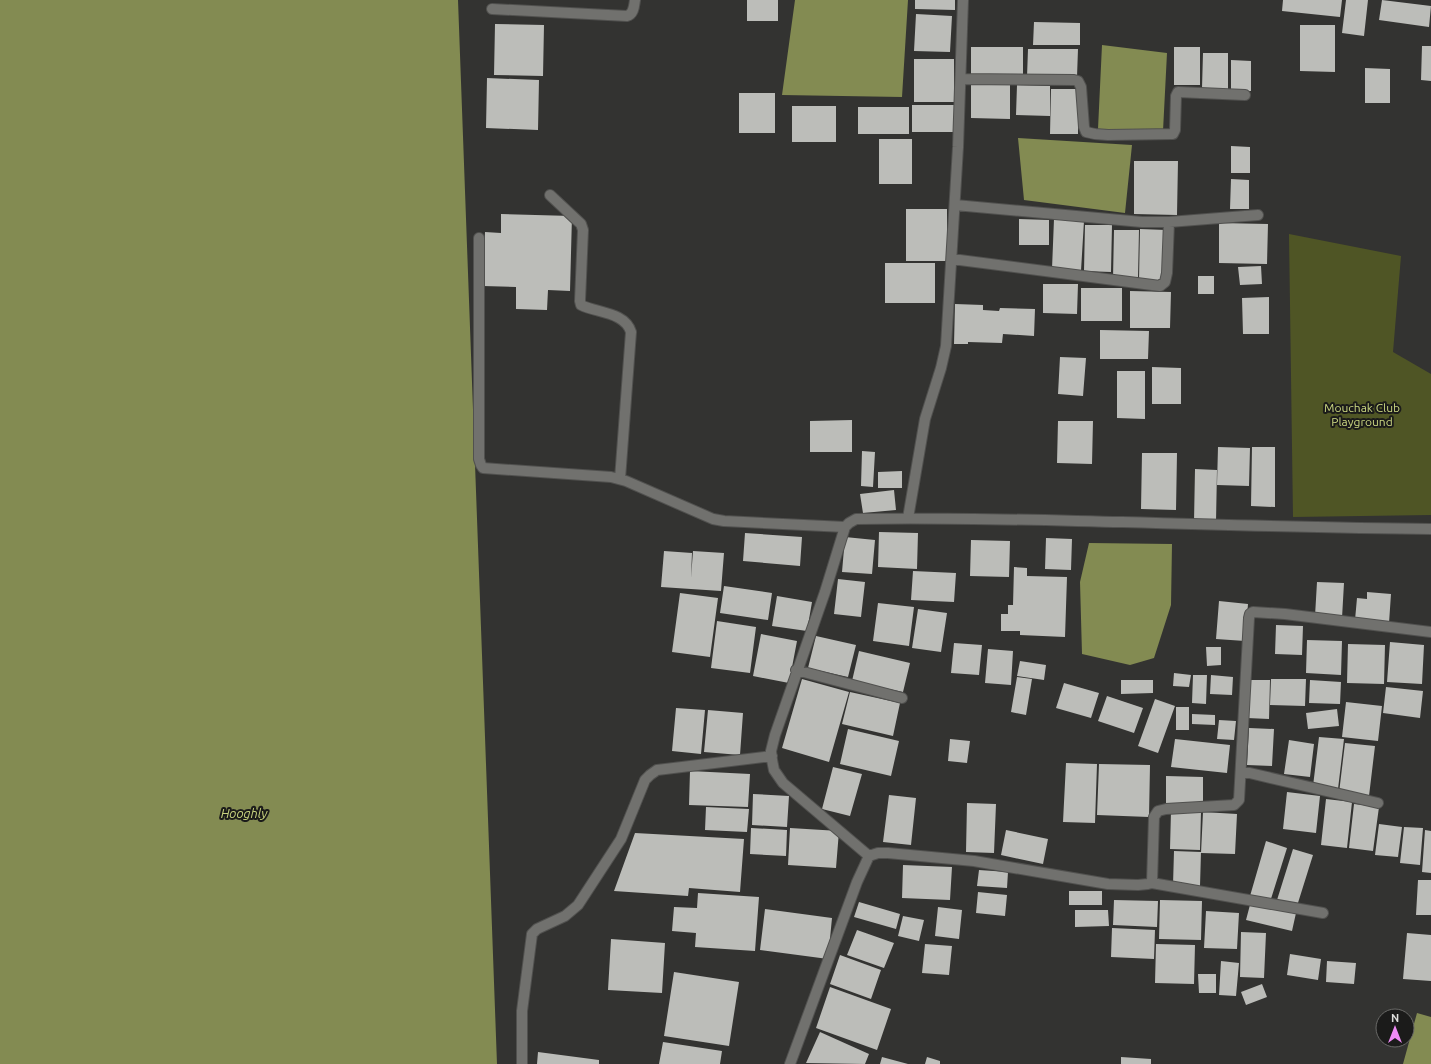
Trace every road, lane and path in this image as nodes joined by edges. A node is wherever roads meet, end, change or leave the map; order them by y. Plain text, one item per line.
1 (635, 0) edge
2 (963, 0) edge
3 (492, 9) dead end
4 (961, 79) junction
5 (1245, 95) dead end
6 (550, 195) dead end
7 (955, 205) junction
8 (1258, 216) dead end
9 (1168, 222) junction
10 (479, 238) dead end
11 (952, 259) junction
12 (620, 480) junction
13 (908, 518) junction
14 (845, 527) junction
15 (1431, 529) edge
16 (1431, 632) edge
17 (796, 670) junction
18 (902, 698) dead end
19 (772, 756) junction
20 (1241, 771) junction
21 (1378, 803) dead end
22 (869, 856) junction
23 (1152, 883) junction
24 (1323, 914) dead end
25 (522, 1064) edge
26 (790, 1064) edge

1 - 3 street
2 - 4 street
4 - 5 street
4 - 7 street
6 - 12 street
7 - 9 street
7 - 11 street
8 - 9 street
9 - 11 street
10 - 12 street
11 - 13 street
12 - 14 street
13 - 14 street
13 - 15 street
14 - 17 street
16 - 20 street
17 - 18 street
17 - 19 street
19 - 22 street
19 - 25 street
20 - 21 street
20 - 23 street
22 - 23 street
22 - 26 street
23 - 24 street

